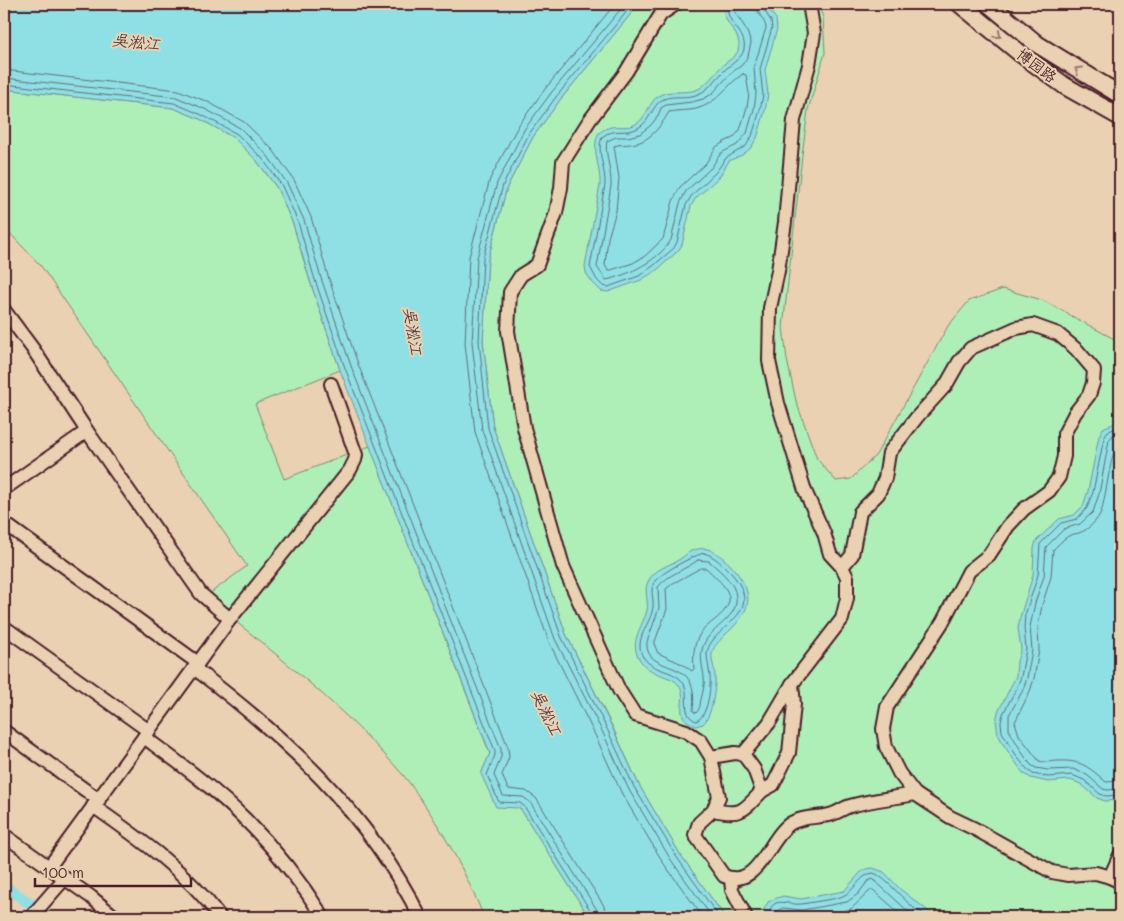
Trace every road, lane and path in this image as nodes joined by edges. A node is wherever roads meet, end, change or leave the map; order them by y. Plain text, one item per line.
1 (676, 4) edge
2 (809, 4) edge
3 (960, 4) edge
4 (989, 4) edge
5 (1120, 95) edge
6 (1120, 117) edge
7 (4, 310) edge
8 (331, 384) dead end
9 (87, 431) junction
10 (4, 489) edge
11 (4, 523) edge
12 (842, 567) junction
13 (230, 619) junction
14 (4, 627) edge
15 (196, 666) junction
16 (792, 684) junction
17 (4, 731) edge
18 (146, 734) junction
19 (743, 754) junction
20 (711, 757) junction
21 (762, 791) junction
22 (915, 794) junction
23 (96, 803) junction
24 (714, 810) junction
25 (4, 835) edge
26 (1120, 855) edge
27 (49, 867) junction
28 (66, 878) junction
29 (731, 879) junction
30 (1115, 880) edge
31 (31, 917) edge
32 (115, 917) edge
33 (220, 917) edge
34 (323, 917) edge
35 (420, 917) edge
36 (746, 917) edge

1 - 20 street
2 - 12 street
3 -> 6 main road, 博园路
5 -> 4 main road, 博园路
7 - 9 street
8 - 13 street
9 - 10 street
9 - 13 street
11 - 15 street
12 - 16 street
12 - 22 street
13 - 15 street
14 - 18 street
15 - 18 street
15 - 35 street
16 - 19 street
16 - 21 street
17 - 23 street
18 - 23 street
18 - 34 street
19 - 20 street
19 - 21 street
20 - 24 street
21 - 24 street
22 - 29 street
22 - 30 street
23 - 27 street
23 - 33 street
24 - 29 street
25 - 27 street
26 - 30 street
27 - 28 street
28 - 31 street
28 - 32 street
29 - 36 street

